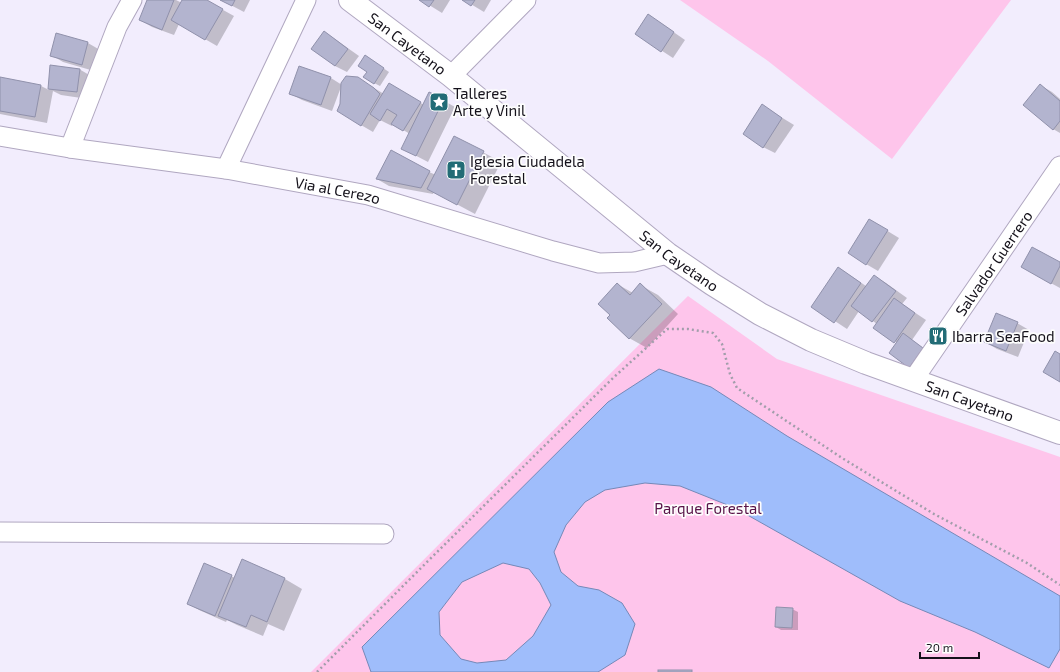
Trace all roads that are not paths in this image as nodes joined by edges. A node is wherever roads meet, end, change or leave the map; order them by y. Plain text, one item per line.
1 (132, 0) edge
2 (306, 0) edge
3 (350, 0) edge
4 (526, 0) edge
5 (451, 76) junction
6 (0, 136) edge
7 (70, 148) junction
8 (1060, 166) edge
9 (226, 169) junction
10 (668, 254) junction
11 (913, 380) junction
12 (1060, 433) edge
13 (0, 532) edge
14 (384, 534) dead end

1 - 7 street
2 - 9 street
3 - 5 main road, San Cayetano
4 - 5 street
5 - 10 main road, San Cayetano
6 - 7 street, Via al Cerezo
7 - 9 street, Via al Cerezo
8 - 11 street, Salvador Guerrero
9 - 10 street, Via al Cerezo
10 - 11 main road, San Cayetano
11 - 12 main road, San Cayetano
13 - 14 street

